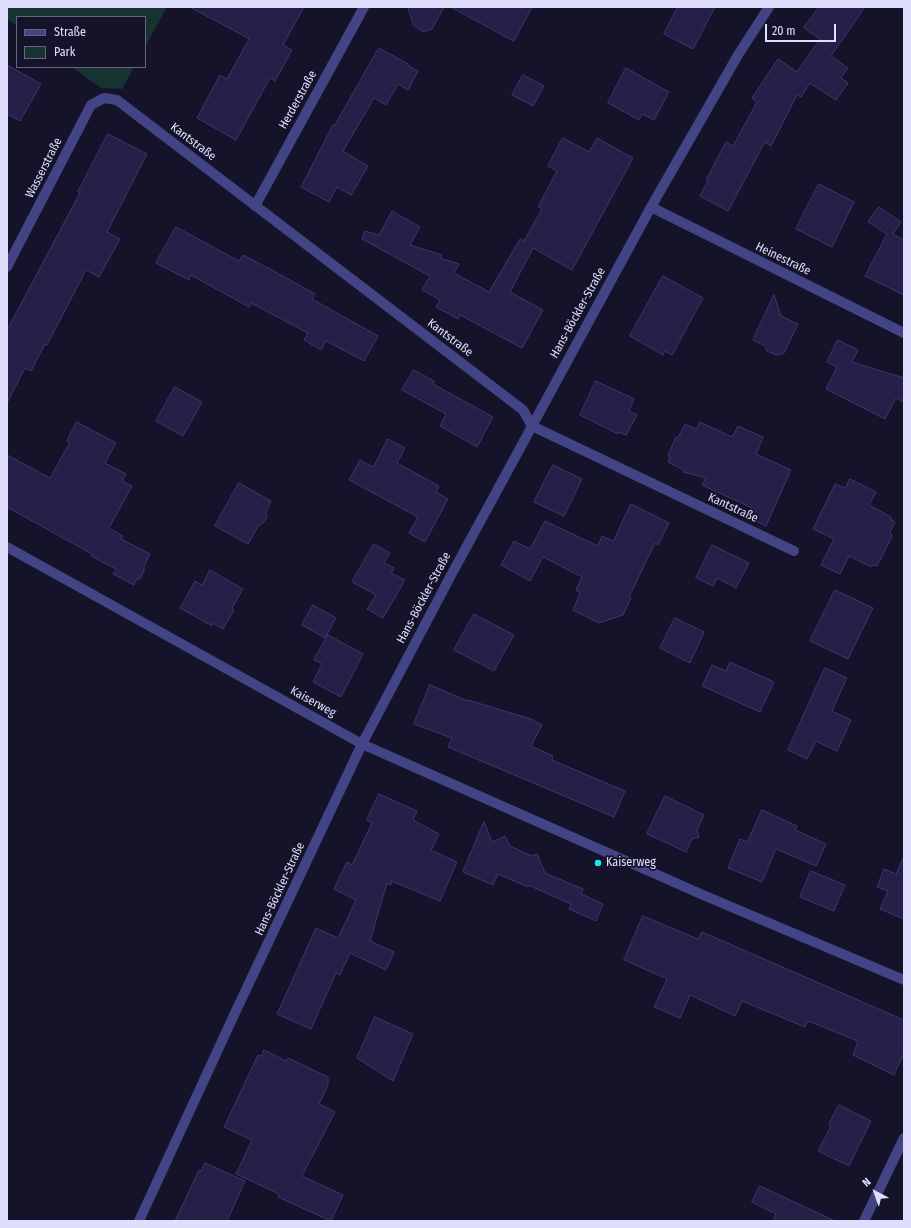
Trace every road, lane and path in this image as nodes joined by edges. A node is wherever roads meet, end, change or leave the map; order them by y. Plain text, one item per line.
1 (364, 7) edge
2 (769, 7) edge
3 (117, 100) joint
4 (255, 206) junction
5 (651, 207) junction
6 (7, 267) edge
7 (904, 333) edge
8 (532, 426) junction
9 (7, 547) edge
10 (794, 551) dead end
11 (362, 744) junction
12 (904, 980) edge
13 (904, 1138) edge
14 (139, 1221) edge
15 (864, 1221) edge

1 - 4 street, Herderstraße
2 - 5 street, Hans-Böckler-Straße
3 - 4 street, Kantstraße
3 - 6 street, Wasserstraße
4 - 8 street, Kantstraße
5 - 7 street, Heinestraße
5 - 8 street, Hans-Böckler-Straße
8 - 10 street, Kantstraße
8 - 11 street, Hans-Böckler-Straße
9 - 11 street, Kaiserweg
11 - 12 street, Kaiserweg
11 - 14 street, Hans-Böckler-Straße
13 - 15 street

